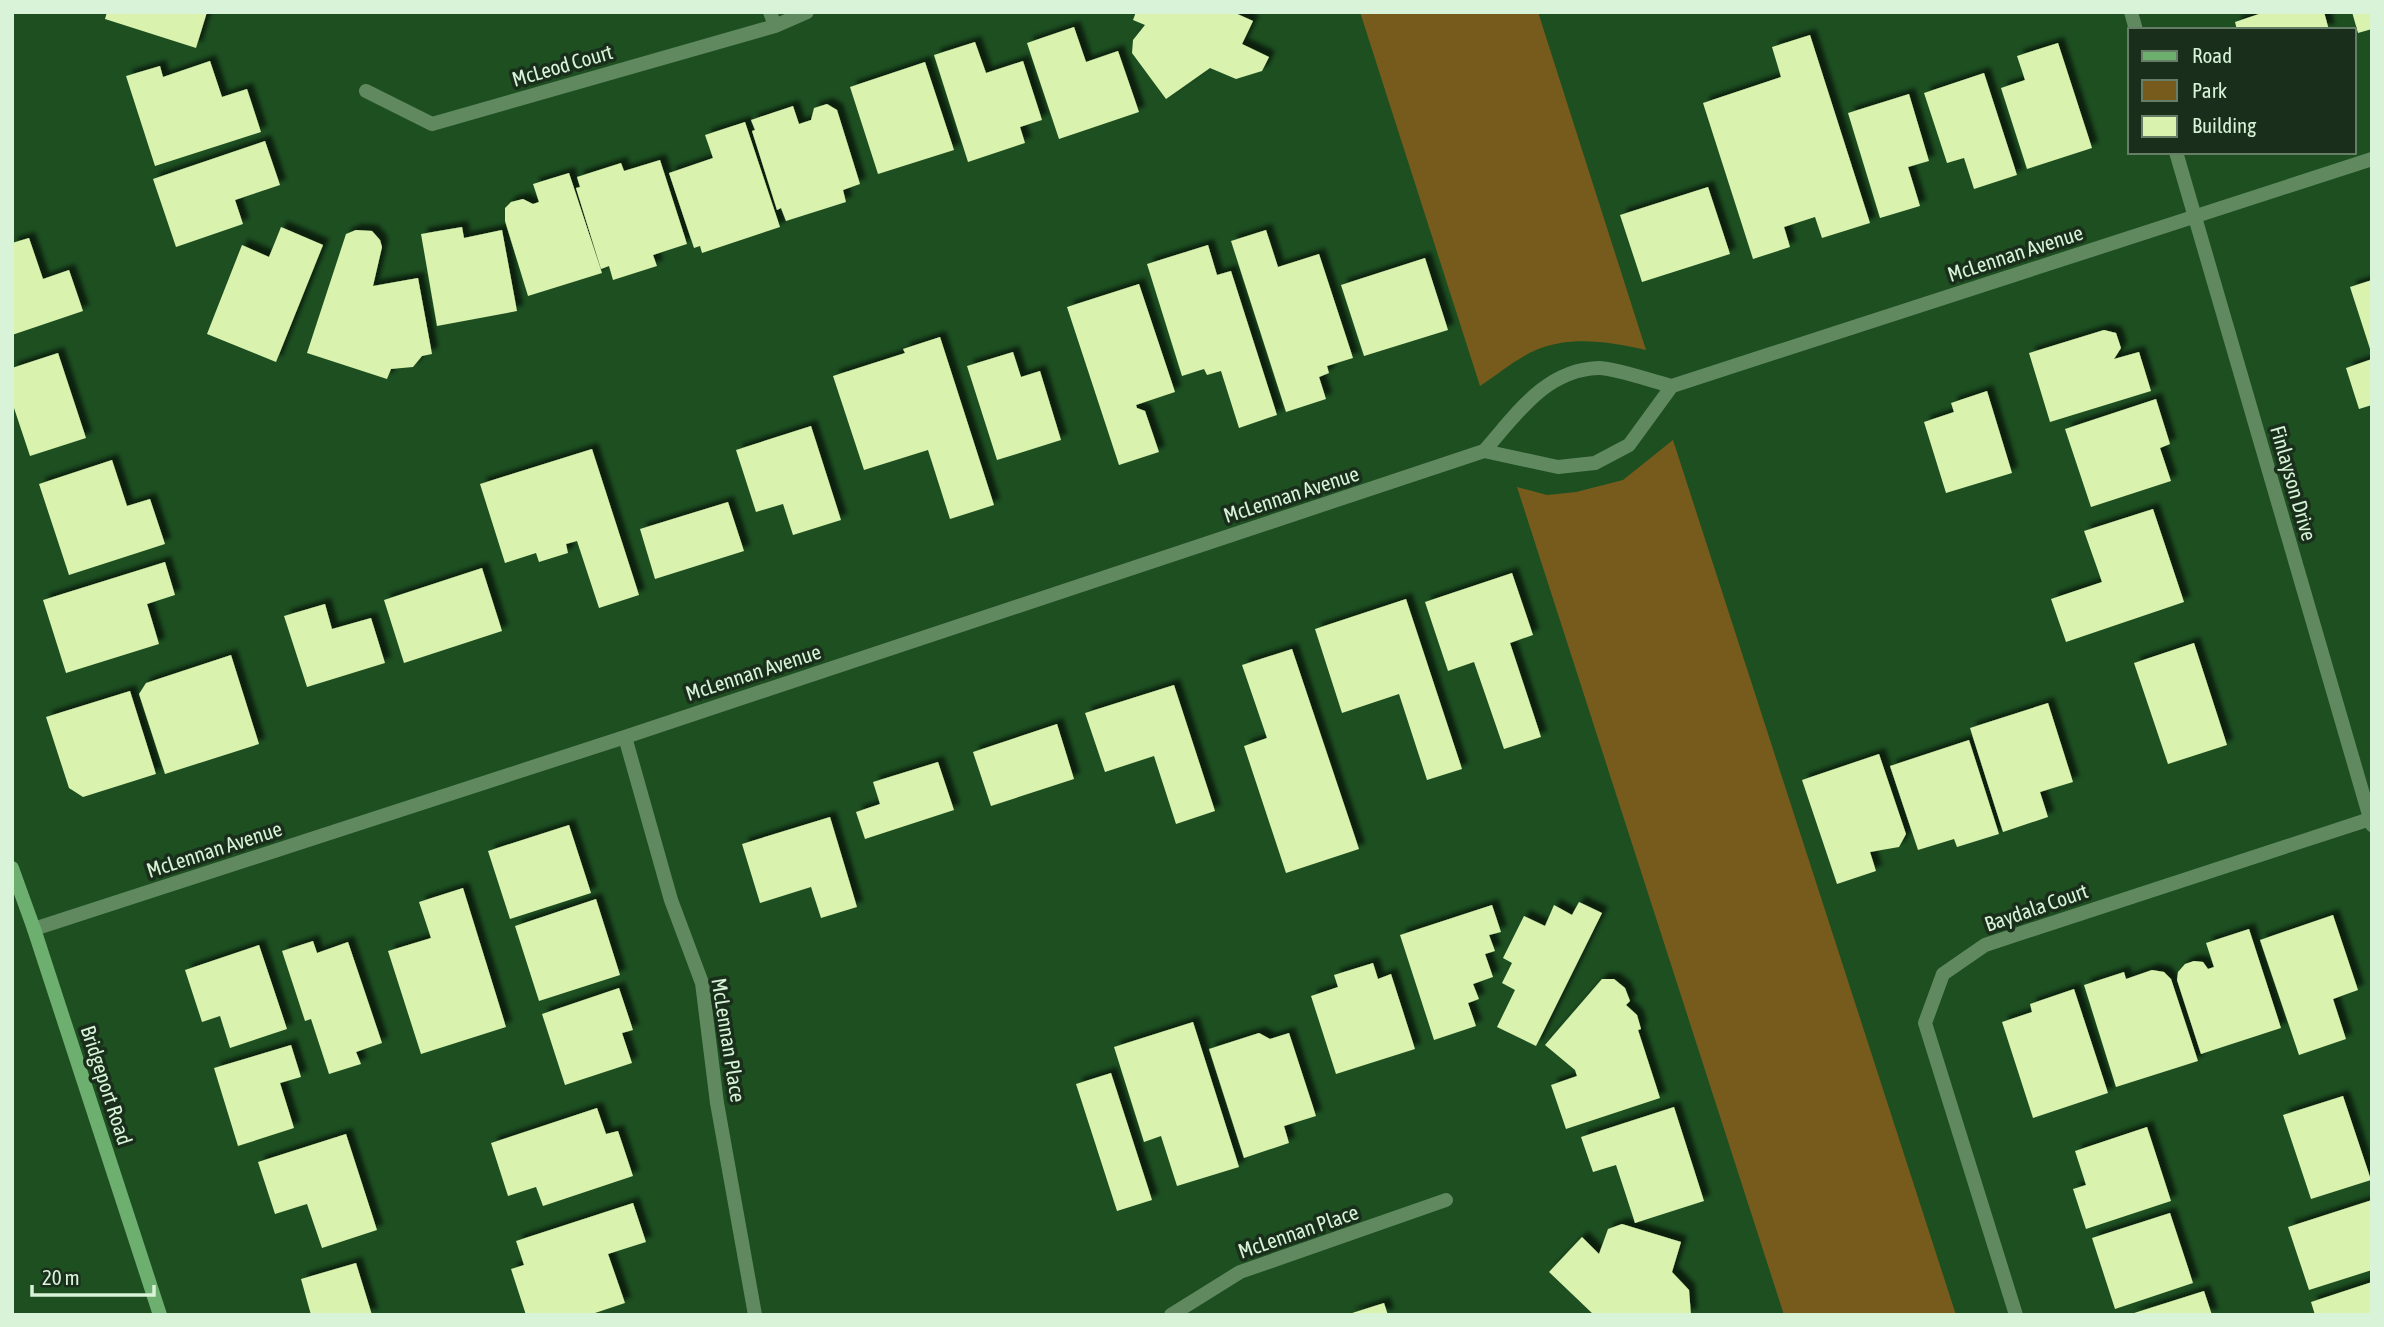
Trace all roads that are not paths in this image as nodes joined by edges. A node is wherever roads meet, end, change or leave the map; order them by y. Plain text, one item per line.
1 (807, 12) edge
2 (773, 19) edge
3 (366, 91) dead end
4 (2177, 154) edge
5 (2372, 159) edge
6 (2195, 215) junction
7 (1672, 386) junction
8 (1484, 451) junction
9 (625, 737) junction
10 (2371, 822) edge
11 (12, 868) edge
12 (34, 929) junction
13 (1446, 1200) dead end
14 (160, 1315) edge
15 (755, 1315) edge
16 (1171, 1315) edge
17 (2016, 1315) edge

1 - 2 street, McLeod Court
2 - 3 street, McLeod Court
4 - 6 street, Finlayson Drive
5 - 6 street, McLennan Avenue
6 - 7 street, McLennan Avenue
6 - 10 street, Finlayson Drive
7 - 8 street, McLennan Avenue
7 - 8 street
8 - 9 street, McLennan Avenue
9 - 12 street, McLennan Avenue
9 - 15 street, McLennan Place
10 - 17 street, Baydala Court
11 - 12 main road, Bridgeport Road
12 - 14 main road, Bridgeport Road
13 - 16 street, McLennan Place

